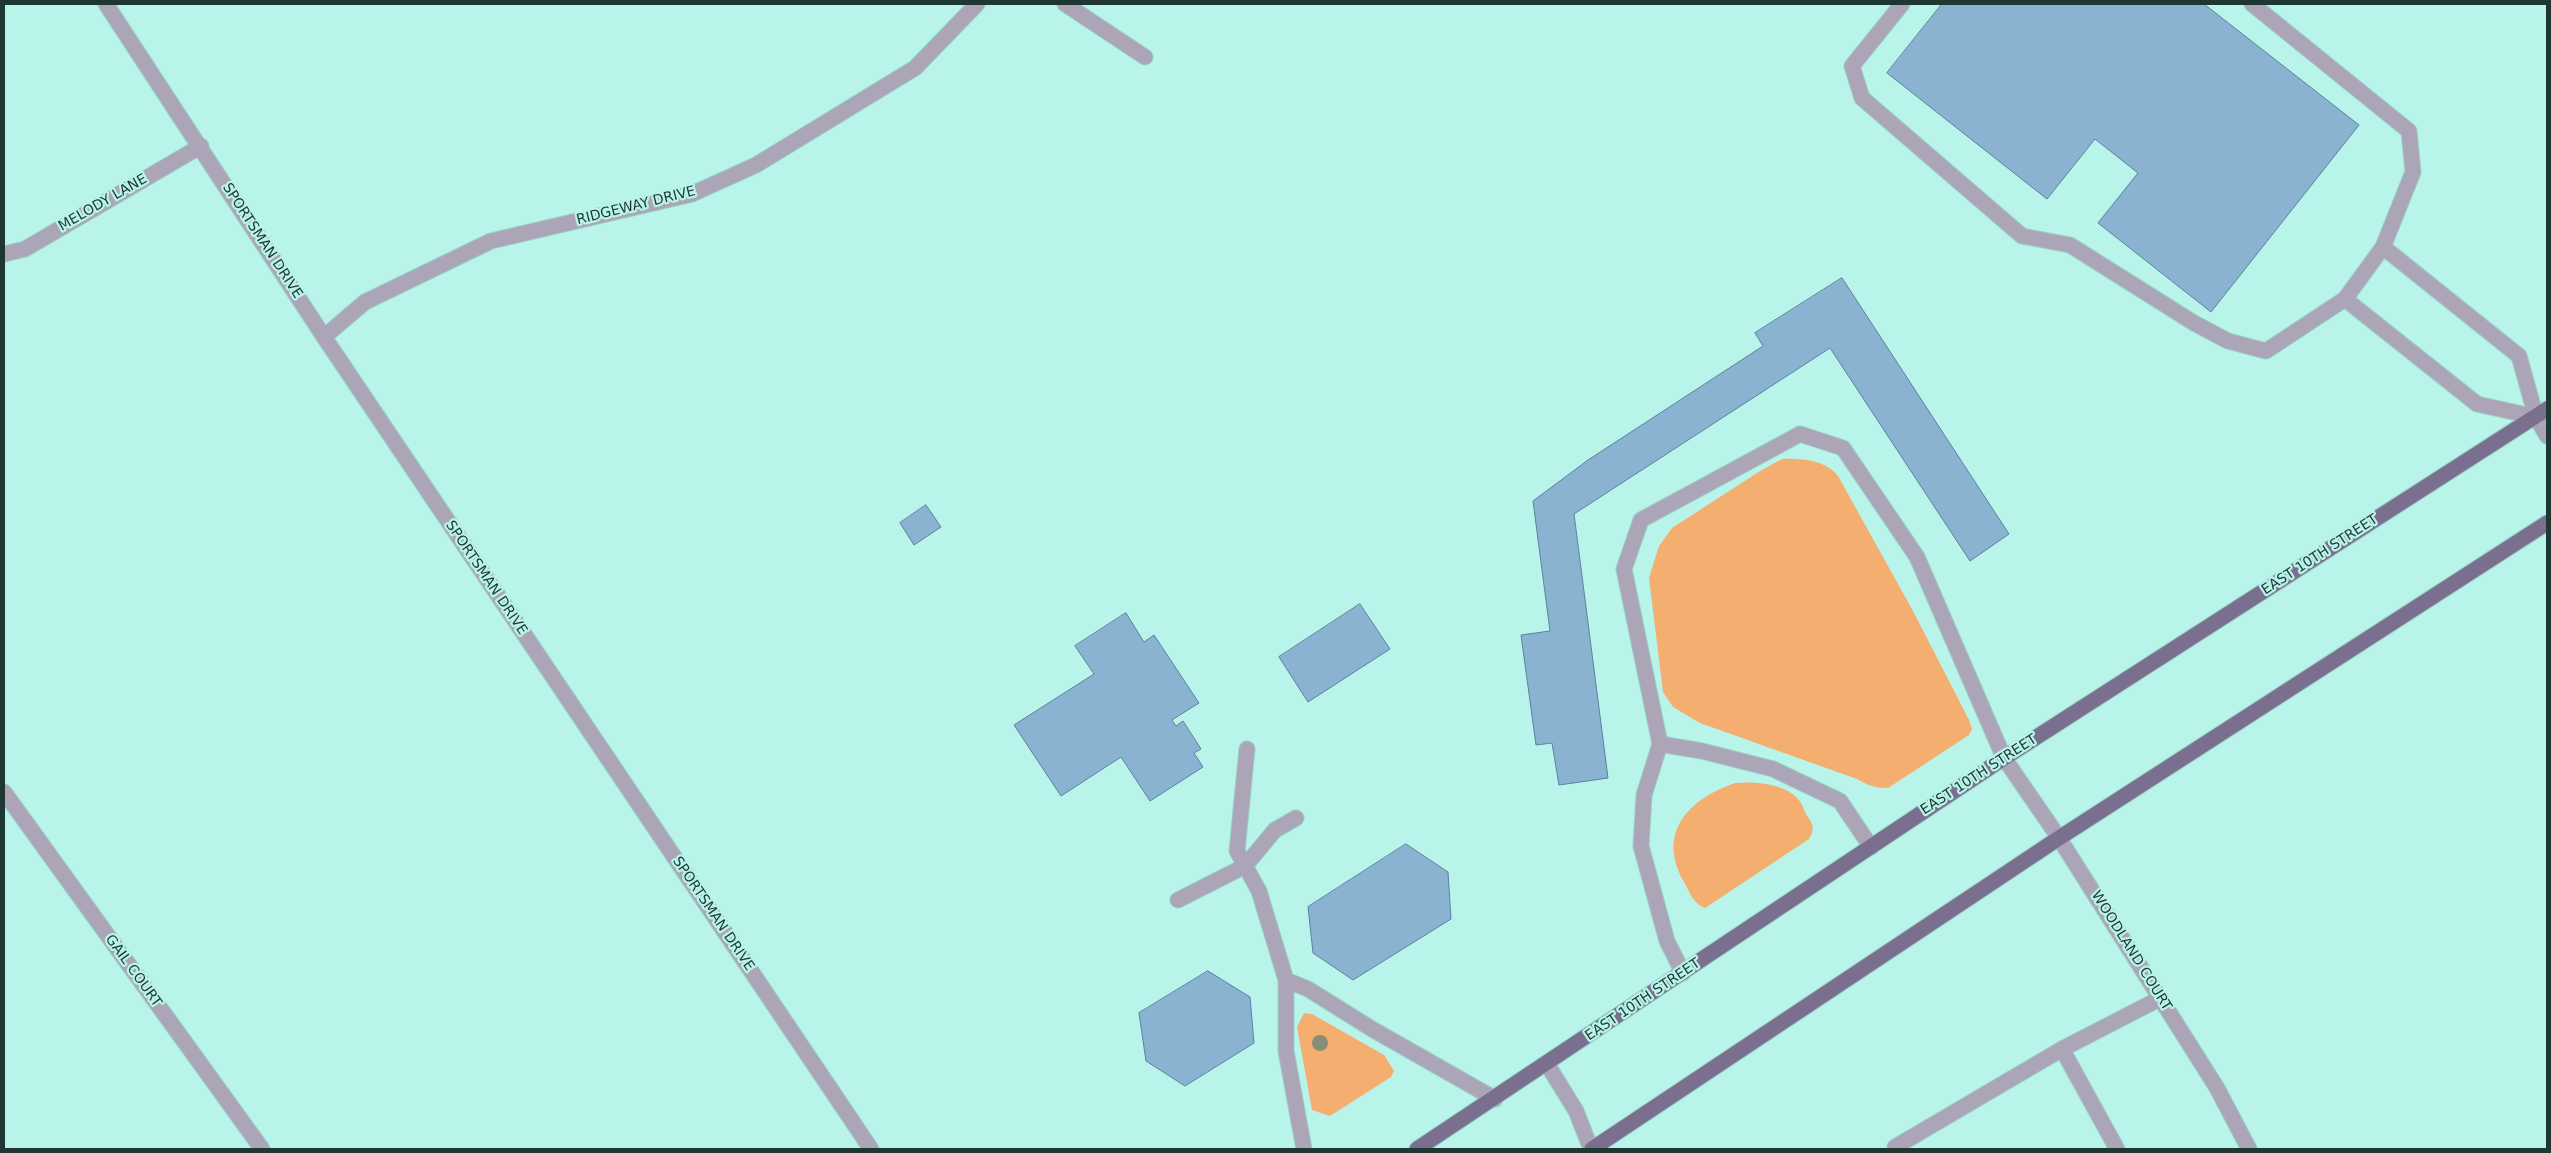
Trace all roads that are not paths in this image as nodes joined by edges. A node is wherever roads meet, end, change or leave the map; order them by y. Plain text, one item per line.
1 (106, 4) edge
2 (977, 4) edge
3 (1065, 4) edge
4 (1902, 4) edge
5 (2252, 4) edge
6 (1145, 57) dead end
7 (201, 146) junction
8 (2383, 247) junction
9 (4, 254) edge
10 (2345, 299) junction
11 (324, 337) junction
12 (2541, 413) edge
13 (2547, 436) edge
14 (2547, 523) edge
15 (1660, 744) junction
16 (1248, 749) dead end
17 (2004, 758) junction
18 (4, 792) edge
19 (1296, 818) dead end
20 (2059, 838) junction
21 (1871, 847) junction
22 (1245, 866) junction
23 (1178, 900) dead end
24 (1683, 973) junction
25 (1286, 980) junction
26 (2160, 998) junction
27 (2062, 1049) junction
28 (1547, 1064) junction
29 (1495, 1099) junction
30 (1895, 1148) dead end
31 (262, 1149) edge
32 (871, 1149) edge
33 (1304, 1149) edge
34 (1417, 1149) edge
35 (1591, 1149) edge
36 (2117, 1149) edge
37 (2249, 1149) edge

1 - 7 street, SPORTSMAN DRIVE
2 - 11 street, RIDGEWAY DRIVE
3 - 6 street
4 - 10 street
5 - 8 street
7 - 9 street, MELODY LANE
7 - 11 street, SPORTSMAN DRIVE
8 - 10 street
8 - 12 street
10 - 12 street
11 - 32 street, SPORTSMAN DRIVE
12 - 13 street
12 - 17 main road, EAST 10TH STREET
14 - 20 main road
15 - 17 street, WOODLAND COURT
15 - 21 street
15 - 24 street
16 - 22 street
17 - 20 street, WOODLAND COURT
17 - 21 main road, EAST 10TH STREET
18 - 31 street, GAIL COURT
19 - 22 street
20 - 26 street, WOODLAND COURT
20 - 35 main road
21 - 24 main road, EAST 10TH STREET
22 - 23 street
22 - 25 street
24 - 28 main road, EAST 10TH STREET
25 - 29 street
25 - 33 street
26 - 27 street
26 - 37 street, WOODLAND COURT
27 - 30 street
27 - 36 street
28 - 29 main road, EAST 10TH STREET
28 - 35 street
29 - 34 main road, EAST 10TH STREET

